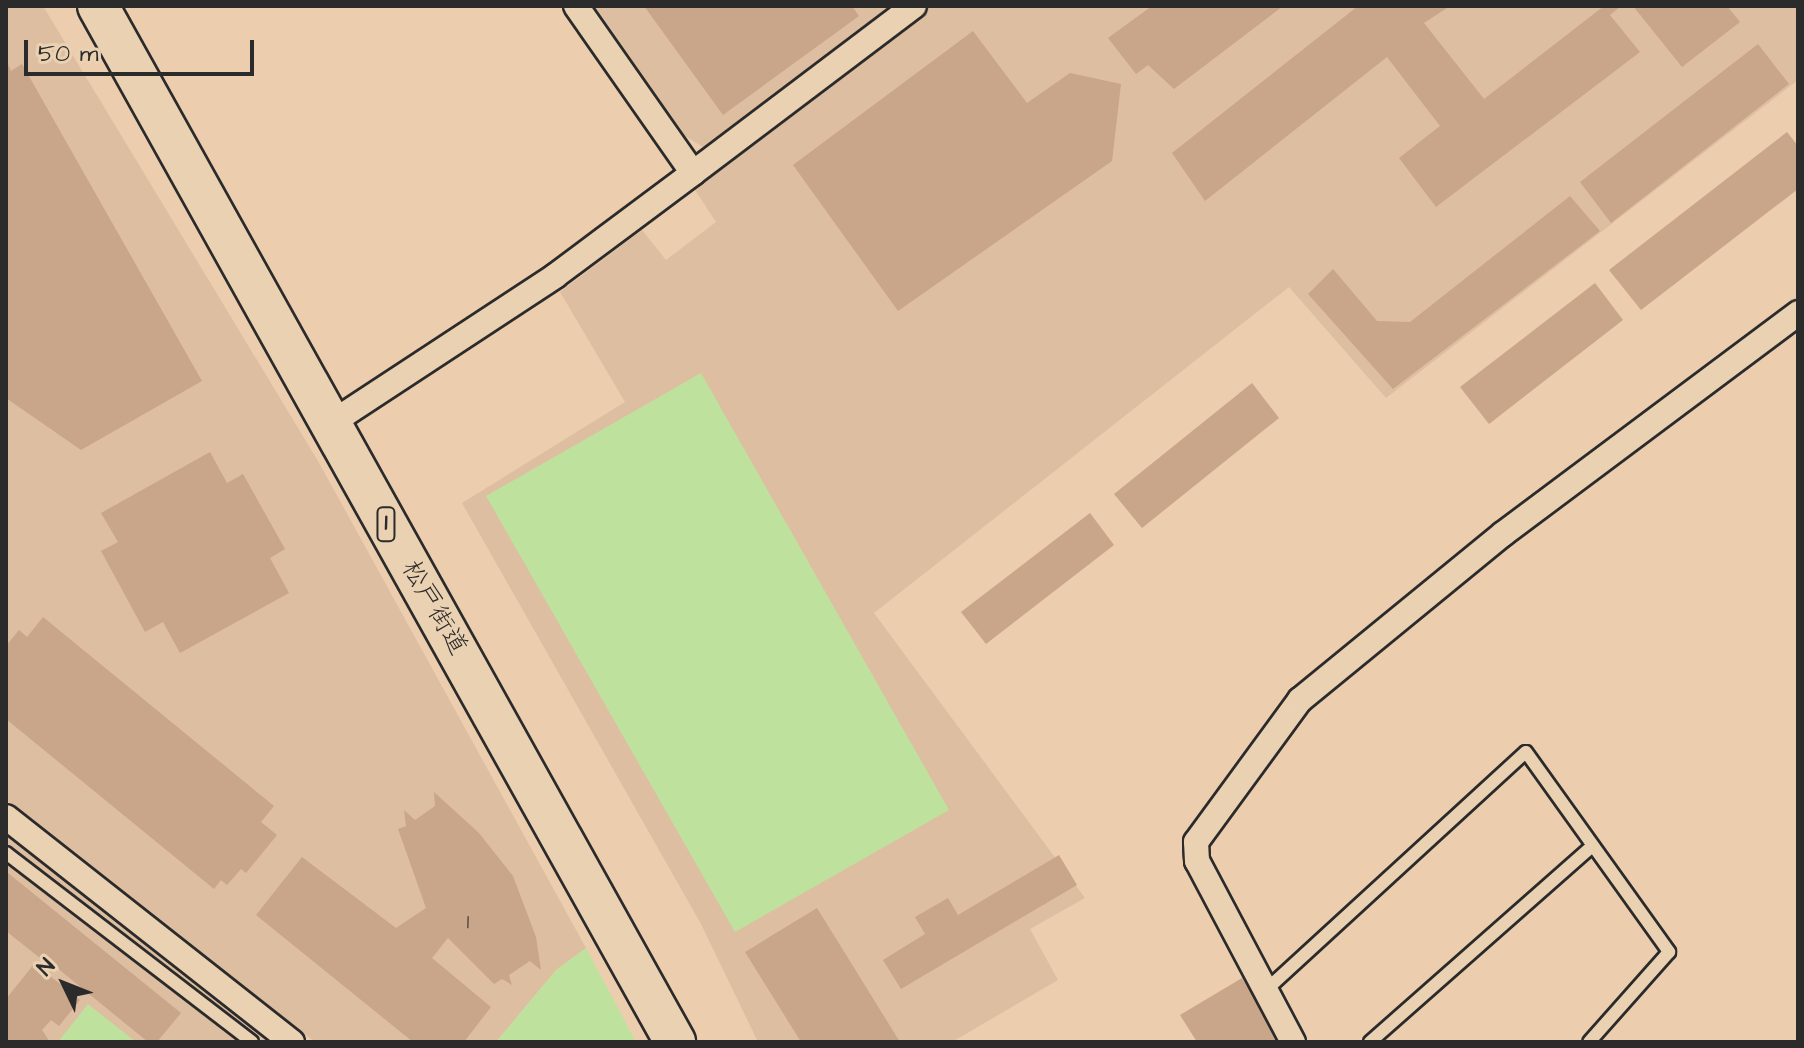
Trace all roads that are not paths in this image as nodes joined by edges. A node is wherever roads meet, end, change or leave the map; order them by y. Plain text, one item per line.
1 (98, 6) edge
2 (576, 6) edge
3 (914, 6) edge
4 (693, 173) junction
5 (1798, 313) edge
6 (330, 424) junction
7 (6, 817) edge
8 (1592, 846) junction
9 (6, 853) edge
10 (1266, 990) junction
11 (252, 1042) edge
12 (292, 1042) edge
13 (675, 1042) edge
14 (1293, 1042) edge
15 (1370, 1042) edge
16 (1589, 1042) edge

1 - 6 main road, 松戸街道 / 1
2 - 4 street
3 - 4 street
4 - 6 street
5 - 10 street
6 - 13 main road, 松戸街道 / 1
7 - 12 street
8 - 10 lane
8 - 15 lane
8 - 16 lane
9 - 11 lane
10 - 14 street

